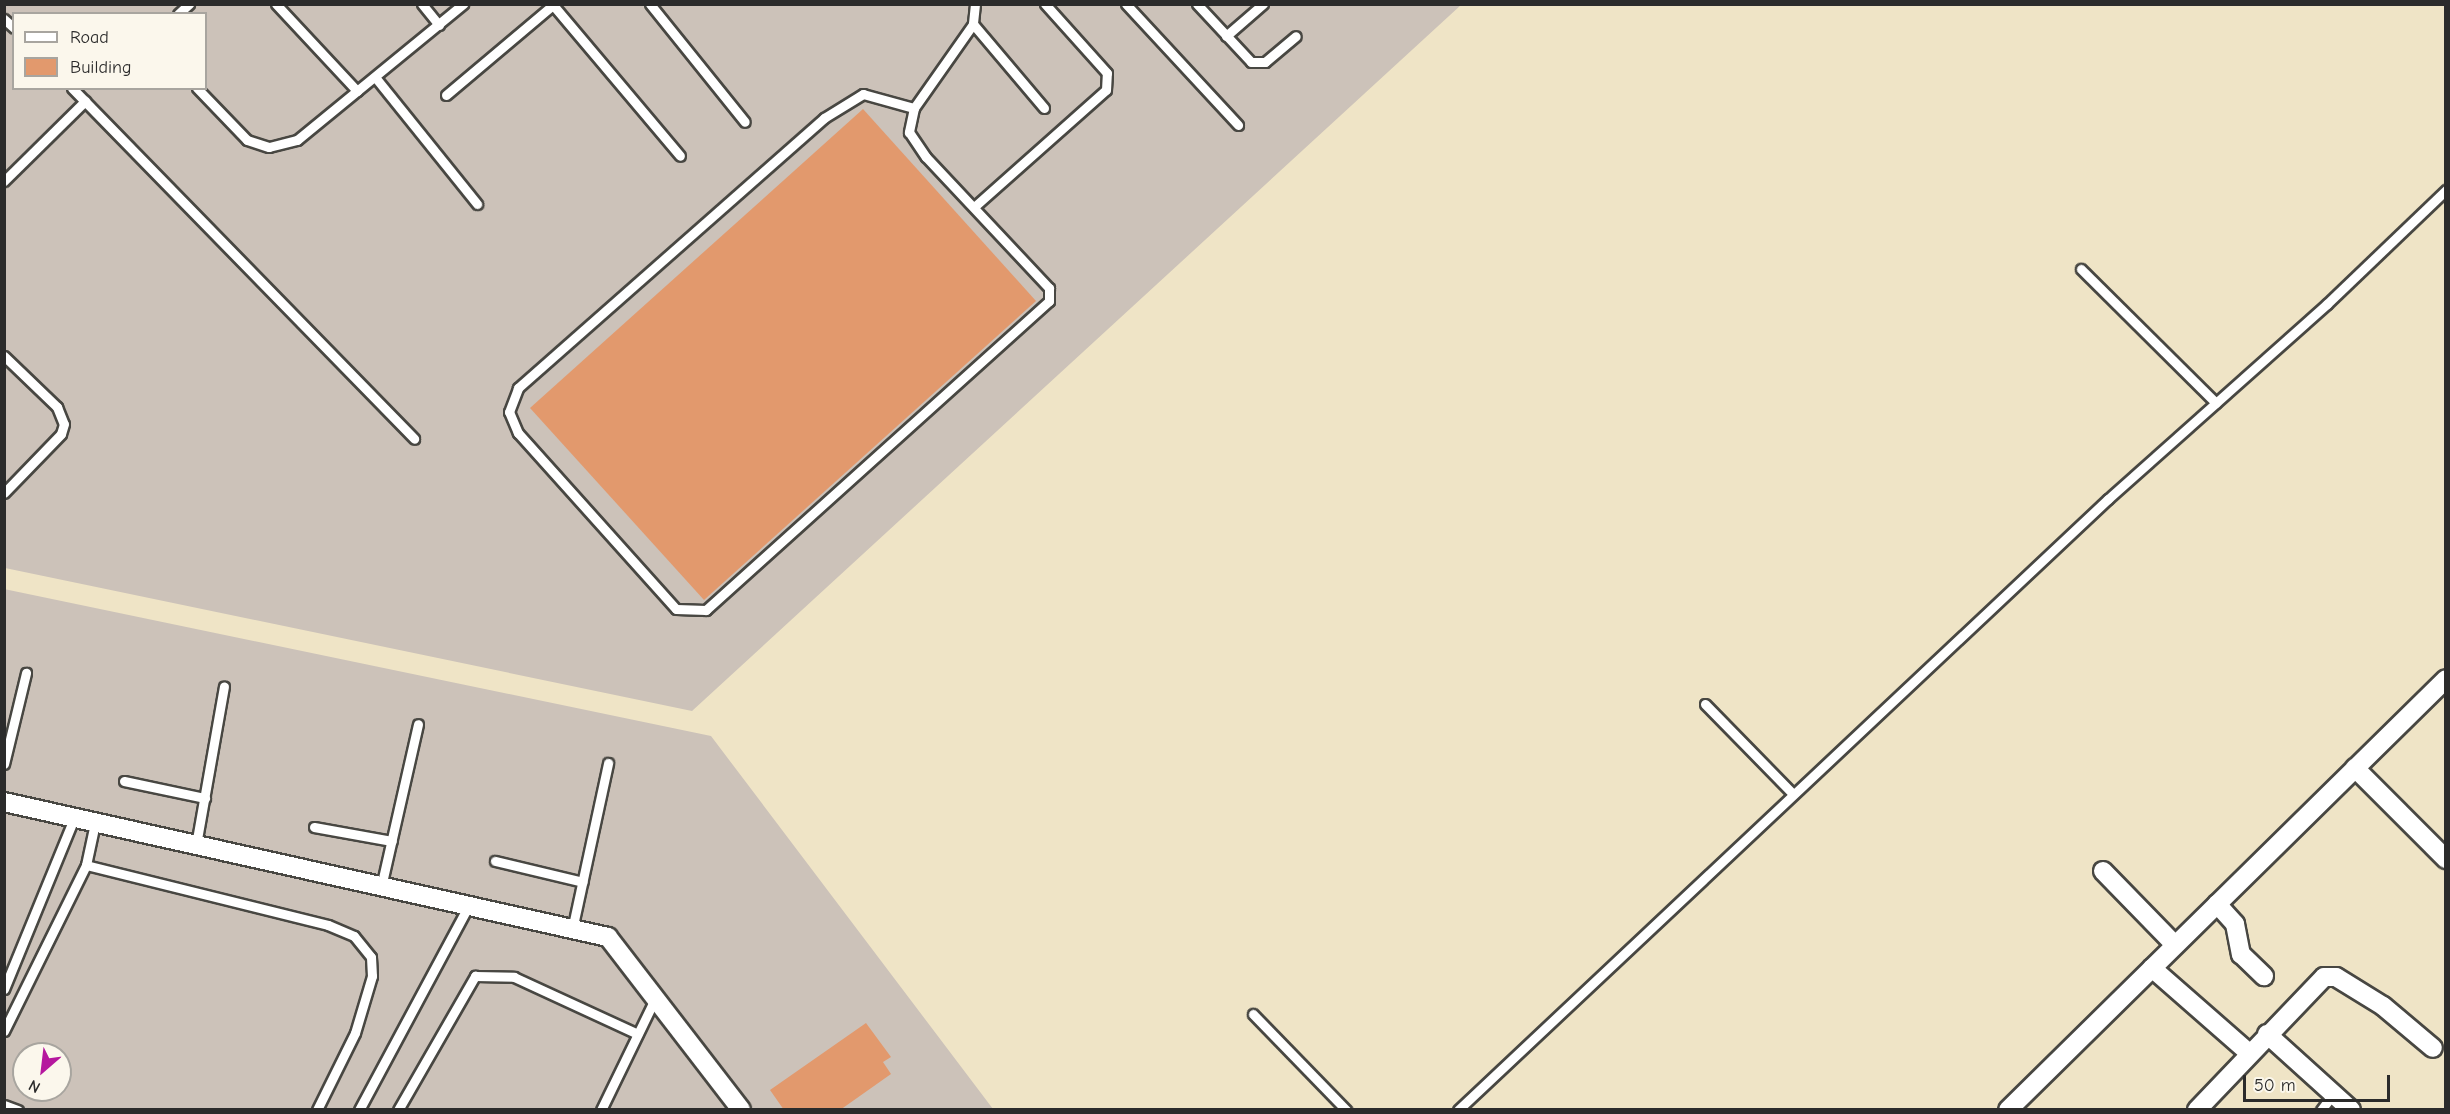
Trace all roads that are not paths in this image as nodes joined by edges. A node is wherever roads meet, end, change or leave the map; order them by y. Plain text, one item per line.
1 (276, 4) edge
2 (422, 4) edge
3 (463, 4) edge
4 (650, 4) edge
5 (975, 4) edge
6 (1045, 4) edge
7 (1126, 4) edge
8 (1197, 4) edge
9 (1263, 4) edge
10 (553, 5) edge
11 (973, 24) junction
12 (439, 25) junction
13 (1227, 36) junction
14 (1296, 36) dead end
15 (375, 77) junction
16 (74, 90) edge
17 (199, 90) edge
18 (357, 92) junction
19 (446, 95) dead end
20 (85, 101) junction
21 (914, 108) junction
22 (1044, 108) dead end
23 (745, 123) dead end
24 (1238, 125) dead end
25 (680, 156) dead end
26 (4, 182) edge
27 (2445, 190) edge
28 (477, 204) dead end
29 (974, 207) junction
30 (2081, 269) dead end
31 (4, 356) edge
32 (2217, 402) junction
33 (414, 439) dead end
34 (4, 493) edge
35 (26, 673) dead end
36 (2445, 680) edge
37 (224, 686) dead end
38 (1705, 704) dead end
39 (418, 724) dead end
40 (5, 760) edge
41 (608, 763) dead end
42 (2355, 768) junction
43 (124, 781) dead end
44 (1792, 794) junction
45 (205, 798) junction
46 (4, 802) edge
47 (74, 818) junction
48 (95, 823) junction
49 (314, 827) dead end
50 (392, 841) junction
51 (196, 845) junction
52 (2445, 859) edge
53 (495, 861) dead end
54 (86, 865) junction
55 (2103, 871) dead end
56 (583, 882) junction
57 (381, 887) junction
58 (2217, 904) junction
59 (468, 907) junction
60 (572, 930) junction
61 (2175, 945) junction
62 (2152, 968) junction
63 (2264, 976) dead end
64 (4, 989) edge
65 (657, 996) junction
66 (1253, 1014) dead end
67 (4, 1031) edge
68 (638, 1034) junction
69 (2267, 1034) junction
70 (2433, 1048) dead end
71 (2249, 1053) junction
72 (2333, 1094) junction
73 (4, 1105) edge
74 (18, 1110) edge
75 (316, 1110) edge
76 (359, 1110) edge
77 (398, 1110) edge
78 (601, 1110) edge
79 (741, 1110) edge
80 (1346, 1110) edge
81 (1458, 1110) edge
82 (2008, 1110) edge
83 (2197, 1110) edge
84 (2321, 1110) edge
85 (2351, 1110) edge

1 - 18 lane
2 - 12 lane
3 - 12 lane
4 - 23 lane
5 - 11 lane
6 - 29 lane
7 - 24 lane
8 - 13 lane
9 - 13 lane
10 - 19 lane
10 - 25 lane
11 - 21 lane
11 - 22 lane
12 - 15 lane
13 - 14 lane
15 - 18 lane
15 - 28 lane
16 - 20 lane
17 - 18 lane
20 - 26 lane
20 - 33 lane
21 - 29 lane
21 - 29 lane
27 - 32 lane
30 - 32 lane
31 - 34 lane
32 - 44 lane
35 - 40 lane
36 - 42 street
37 - 45 lane
38 - 44 lane
39 - 50 lane
41 - 56 lane
42 - 52 street
42 - 58 street
43 - 45 lane
44 - 81 lane
45 - 51 lane
46 - 47 street
47 - 48 street
47 - 64 lane
48 - 51 street
48 - 54 lane
49 - 50 lane
50 - 57 lane
51 - 57 street
53 - 56 lane
54 - 67 lane
54 - 75 lane
55 - 61 street
56 - 60 lane
57 - 59 street
58 - 61 street
58 - 63 street
59 - 60 street
59 - 76 lane
60 - 65 street
61 - 62 street
62 - 71 street
62 - 82 street
65 - 68 lane
65 - 79 street
66 - 80 lane
68 - 77 lane
68 - 78 lane
69 - 70 street
69 - 71 street
69 - 72 street
71 - 83 street
72 - 84 lane
72 - 85 street
73 - 74 lane

